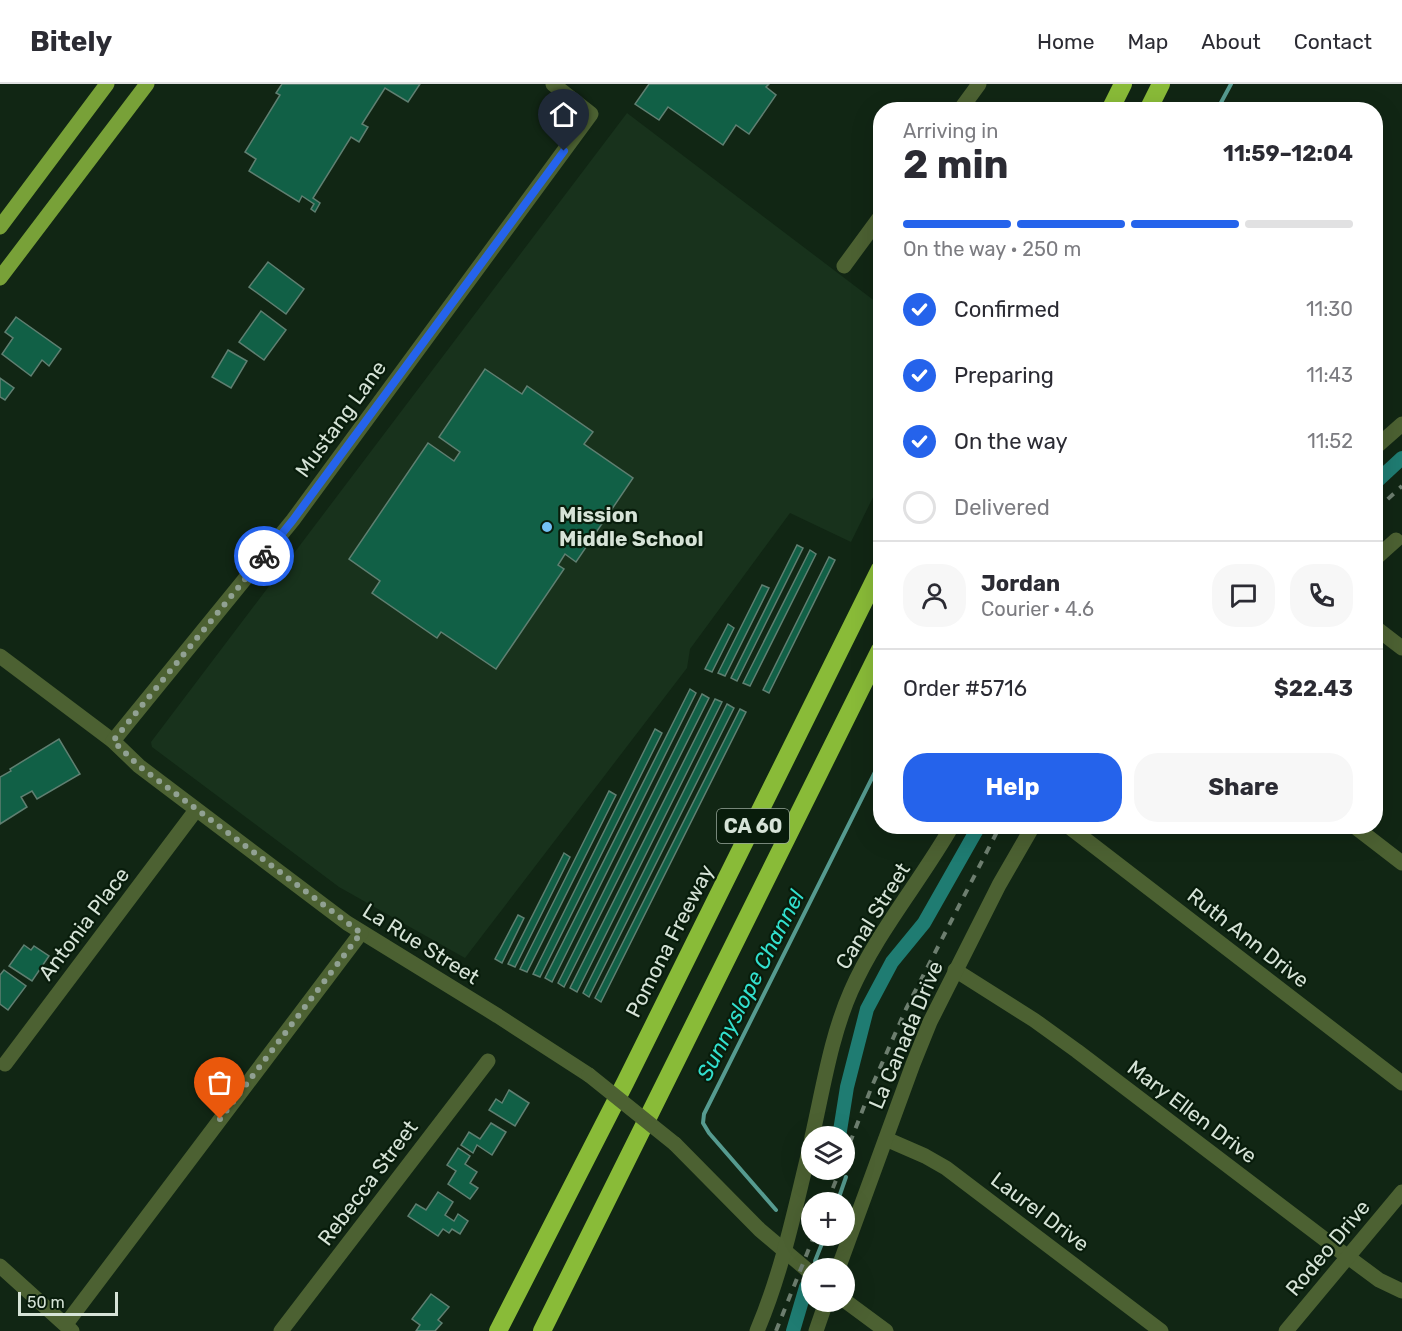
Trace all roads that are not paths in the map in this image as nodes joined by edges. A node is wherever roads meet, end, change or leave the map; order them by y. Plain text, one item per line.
1 (107, 84) edge
2 (147, 84) edge
3 (553, 84) edge
4 (979, 84) edge
5 (1123, 84) edge
6 (1161, 84) edge
7 (966, 102) edge
8 (1114, 102) edge
9 (1152, 102) edge
10 (0, 227) edge
11 (873, 227) edge
12 (844, 266) dead end
13 (0, 278) edge
14 (1402, 424) edge
15 (1383, 441) edge
16 (1396, 540) dead end
17 (1383, 552) edge
18 (873, 583) edge
19 (1383, 633) edge
20 (1402, 648) edge
21 (0, 656) edge
22 (873, 664) edge
23 (113, 741) junction
24 (196, 810) junction
25 (947, 834) edge
26 (1028, 834) edge
27 (1078, 834) edge
28 (1364, 834) edge
29 (1402, 863) edge
30 (361, 933) junction
31 (955, 970) junction
32 (488, 1061) dead end
33 (5, 1064) dead end
34 (1402, 1083) edge
35 (815, 1126) edge
36 (886, 1139) junction
37 (802, 1180) edge
38 (1402, 1192) edge
39 (785, 1253) junction
40 (1348, 1257) junction
41 (842, 1258) edge
42 (0, 1266) edge
43 (801, 1266) edge
44 (1402, 1291) edge
45 (855, 1308) edge
46 (823, 1312) edge
47 (69, 1328) edge
48 (281, 1331) edge
49 (498, 1331) edge
50 (542, 1331) edge
51 (757, 1331) edge
52 (816, 1331) edge
53 (886, 1331) edge
54 (1161, 1331) edge
55 (1286, 1331) edge

1 - 10 main road
2 - 13 main road
3 - 23 street, Mustang Lane
4 - 7 street
5 - 8 highway
6 - 9 highway
11 - 12 street
14 - 15 street
16 - 17 street
18 - 49 highway, Pomona Freeway / CA 60
19 - 20 street
21 - 23 street, La Rue Street
22 - 50 highway, CA 60
23 - 24 street, La Rue Street
24 - 30 street, La Rue Street
24 - 33 street, Antonia Place
25 - 35 street, Canal Street
26 - 31 street, La Canada Drive
27 - 34 street, Ruth Ann Drive
28 - 29 street
30 - 39 street, La Rue Street, bridge
30 - 47 street
31 - 36 street, La Canada Drive
31 - 40 street, Mary Ellen Drive
32 - 48 street, Rebecca Street
36 - 41 street, La Canada Drive
36 - 54 street, Laurel Drive
37 - 39 street, Canal Street
38 - 40 street, Rodeo Drive
39 - 43 street, La Rue Street
39 - 51 street, Canal Street
40 - 44 street, Mary Ellen Drive
40 - 55 street, Rodeo Drive
42 - 47 street
45 - 53 street
46 - 52 street

